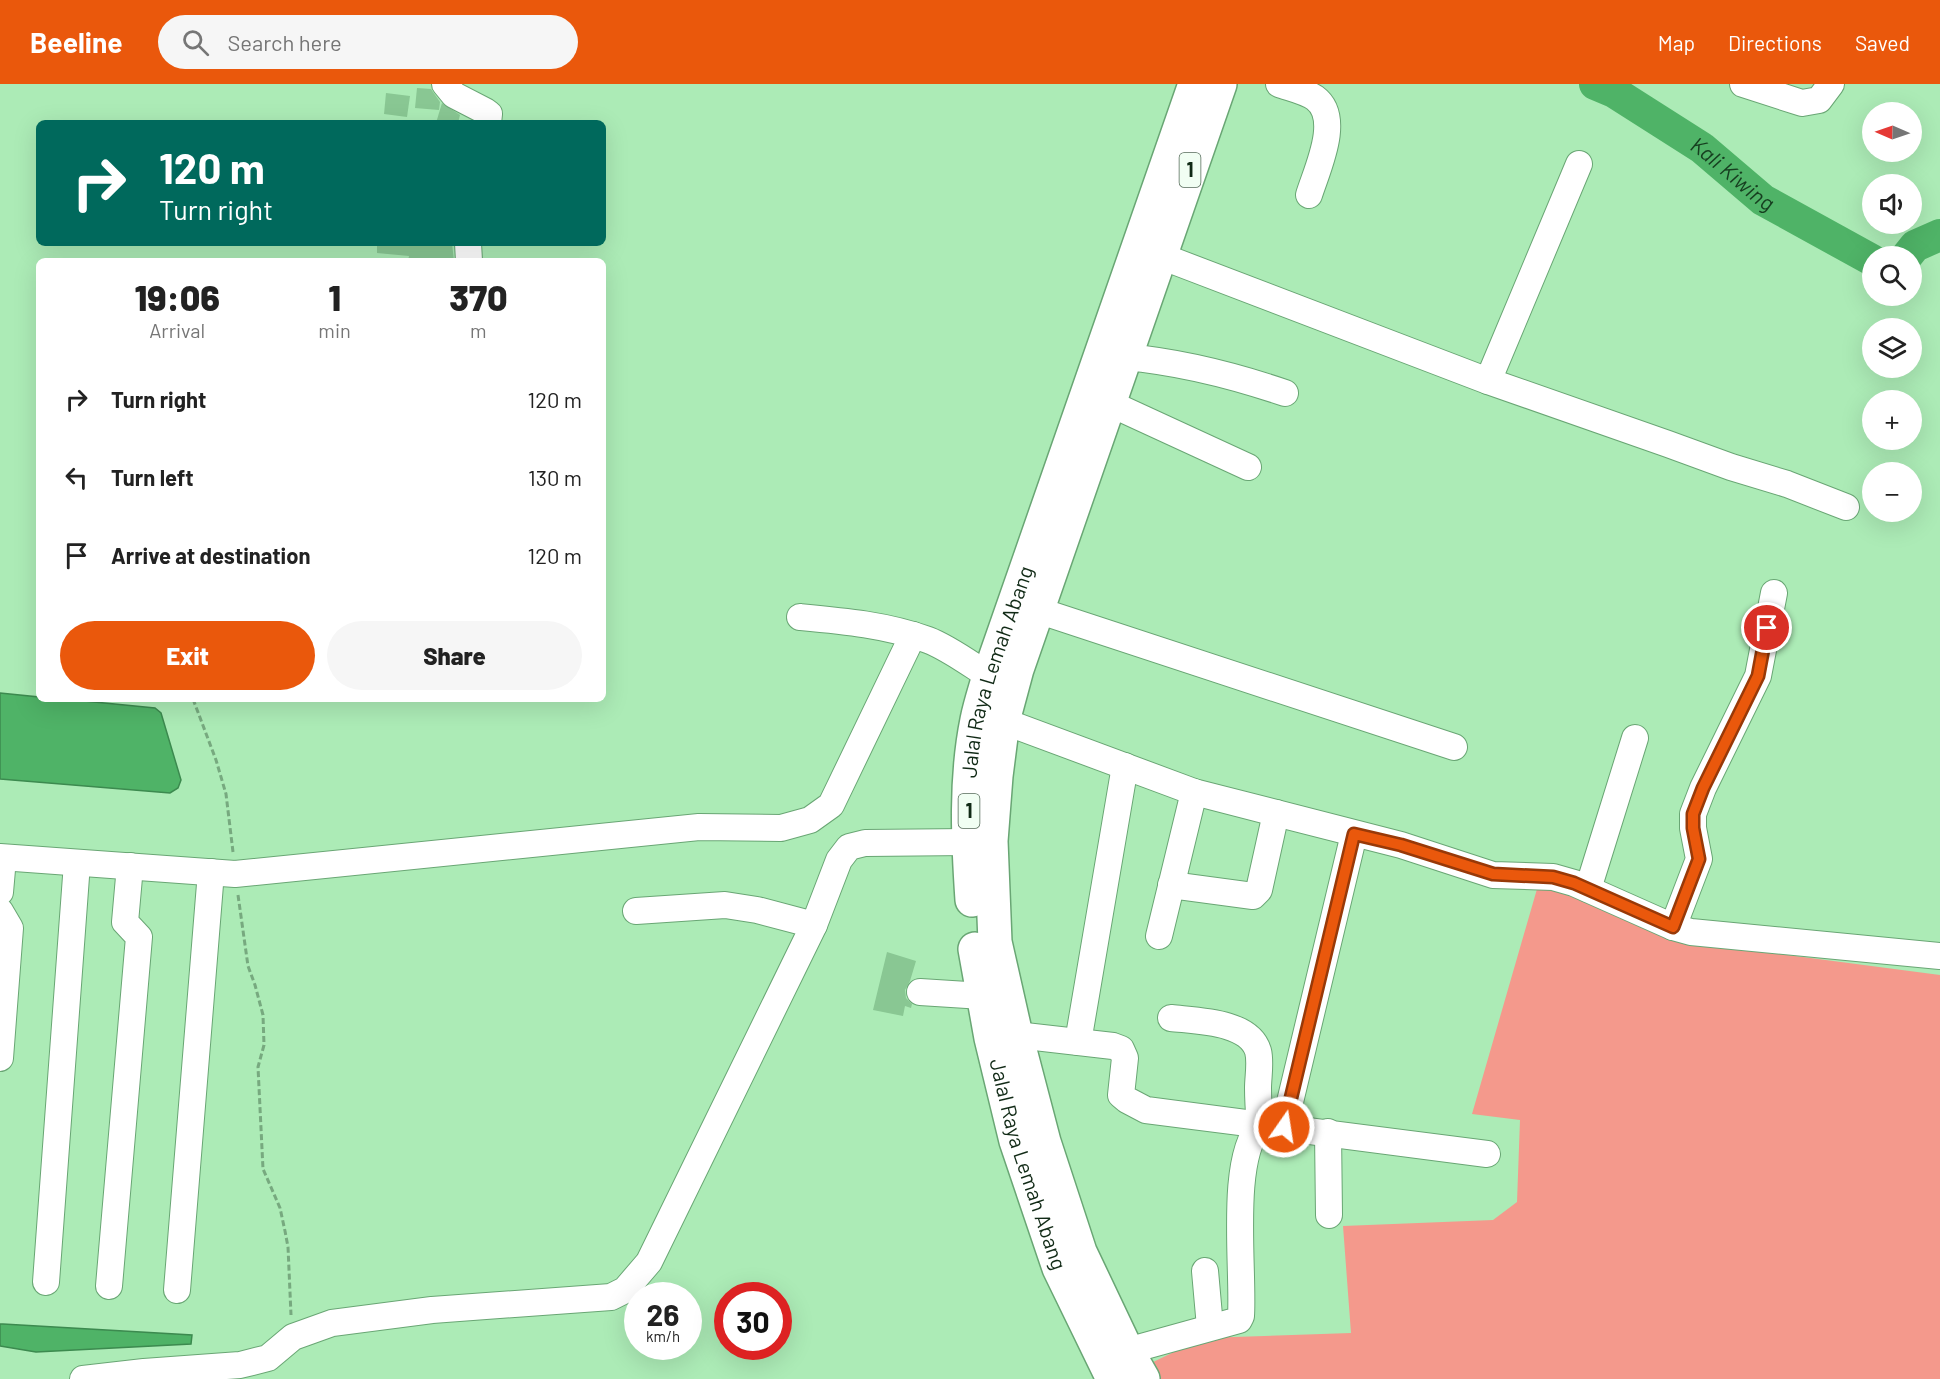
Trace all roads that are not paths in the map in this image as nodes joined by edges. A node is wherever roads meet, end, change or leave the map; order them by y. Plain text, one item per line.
1 (445, 84) edge
2 (1195, 84) edge
3 (1220, 84) edge
4 (1279, 84) edge
5 (1743, 84) edge
6 (1831, 84) edge
7 (488, 120) edge
8 (1579, 164) dead end
9 (1309, 195) dead end
10 (1149, 252) junction
11 (1125, 357) junction
12 (1488, 381) junction
13 (1285, 393) dead end
14 (1109, 403) junction
15 (1248, 467) dead end
16 (1846, 507) dead end
17 (1774, 593) dead end
18 (1036, 610) junction
19 (800, 617) dead end
20 (913, 635) junction
21 (989, 676) junction
22 (1003, 721) junction
23 (1635, 738) dead end
24 (1454, 747) dead end
25 (1125, 766) junction
26 (1194, 792) junction
27 (1276, 813) junction
28 (1354, 834) junction
29 (968, 842) junction
30 (1, 857) edge
31 (76, 863) junction
32 (130, 866) junction
33 (223, 873) junction
34 (1171, 885) junction
35 (1587, 889) junction
36 (0, 892) edge
37 (0, 911) edge
38 (636, 911) dead end
39 (814, 925) junction
40 (1673, 927) junction
41 (1160, 936) dead end
42 (1940, 956) edge
43 (920, 992) dead end
44 (983, 996) junction
45 (1171, 1018) dead end
46 (1016, 1035) junction
47 (1078, 1042) junction
48 (0, 1058) edge
49 (1272, 1126) junction
50 (1328, 1132) junction
51 (1486, 1154) dead end
52 (1329, 1215) dead end
53 (1205, 1271) dead end
54 (46, 1282) dead end
55 (109, 1286) dead end
56 (177, 1290) dead end
57 (1210, 1327) junction
58 (1120, 1365) edge
59 (83, 1379) edge
60 (1143, 1379) edge

1 - 7 street
2 - 10 highway, 1
3 - 10 highway, 1
4 - 9 street
5 - 6 street
8 - 12 street
10 - 11 highway, Jalal Raya Lemah Abang / 1
10 - 12 street
10 - 21 highway, Jalal Raya Lemah Abang / 1
11 - 13 street
11 - 14 highway, Jalal Raya Lemah Abang / 1
12 - 16 street
14 - 15 street
14 - 18 highway, Jalal Raya Lemah Abang / 1
17 - 40 street
18 - 22 highway, Jalal Raya Lemah Abang / 1
18 - 24 street
19 - 20 street
20 - 21 street
20 - 33 street
21 - 29 highway, Jalal Raya Lemah Abang / 1
22 - 25 street
22 - 46 highway, Jalal Raya Lemah Abang / 1
23 - 35 street
25 - 26 street
25 - 47 street
26 - 27 street
26 - 34 street
27 - 28 street
27 - 34 street
28 - 35 street
28 - 49 street
29 - 39 street
29 - 44 highway, Jalal Raya Lemah Abang / 1
30 - 31 street
30 - 36 street
31 - 32 street
31 - 54 street
32 - 33 street
32 - 55 street
33 - 56 street
34 - 41 street
35 - 40 street
37 - 48 street
38 - 39 street
39 - 59 street
40 - 42 street
43 - 44 street
44 - 58 highway, Jalal Raya Lemah Abang / 1
45 - 49 street
46 - 47 street
46 - 58 highway, Jalal Raya Lemah Abang / 1
47 - 49 street
49 - 50 street
49 - 57 street
50 - 51 street
50 - 52 street
53 - 57 street
57 - 58 street
58 - 60 highway, Jalal Raya Lemah Abang / 1

